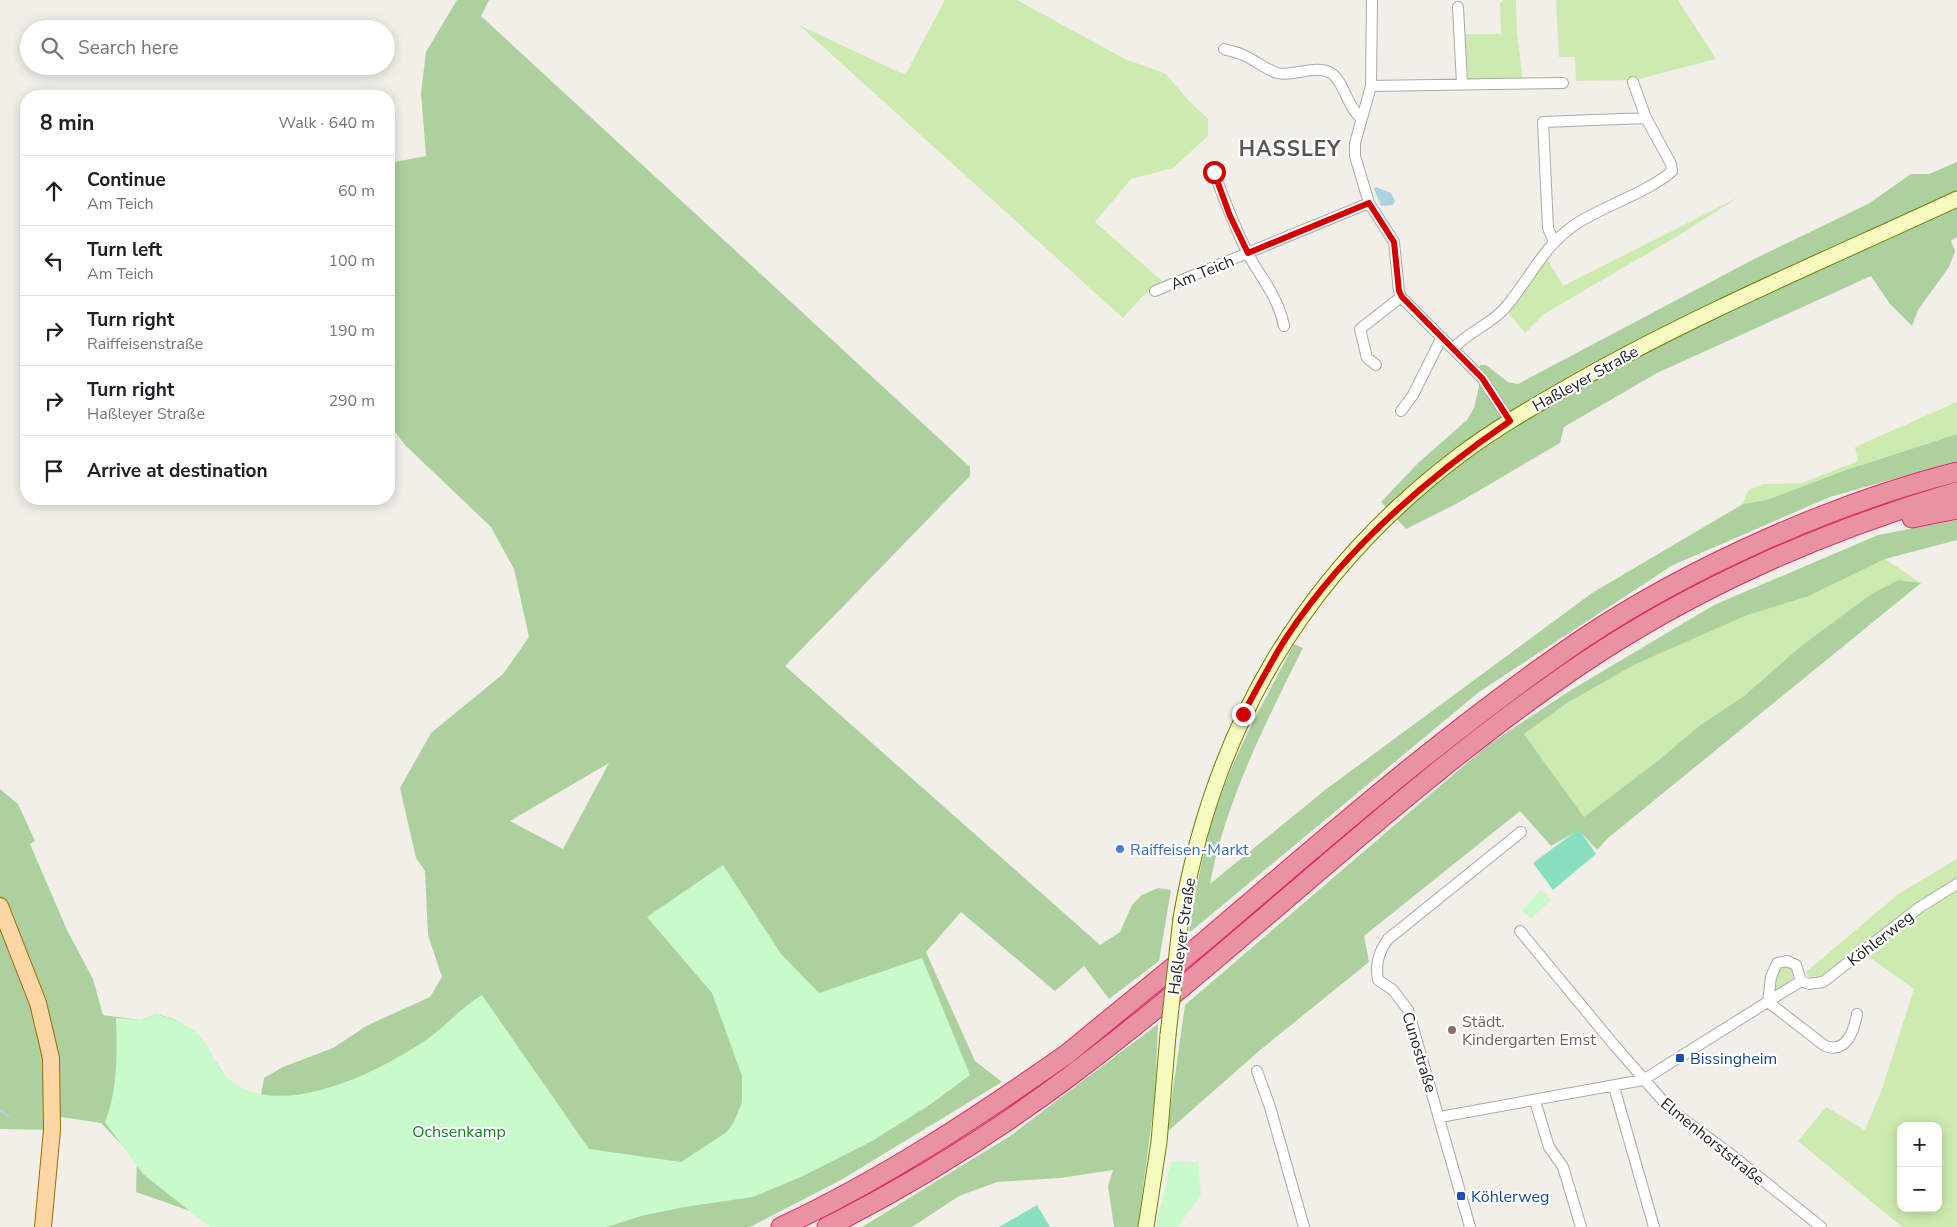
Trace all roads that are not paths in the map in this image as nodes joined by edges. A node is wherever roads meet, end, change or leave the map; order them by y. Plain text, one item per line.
1 (1372, 0) edge
2 (1458, 8) dead end
3 (1224, 49) dead end
4 (1633, 82) dead end
5 (1563, 83) dead end
6 (1462, 84) junction
7 (1372, 86) junction
8 (1361, 118) junction
9 (1646, 118) junction
10 (1214, 172) dead end
11 (1957, 199) edge
12 (1369, 203) junction
13 (1554, 242) junction
14 (1248, 253) junction
15 (1155, 291) dead end
16 (1402, 297) junction
17 (1284, 326) dead end
18 (1442, 337) junction
19 (1454, 348) junction
20 (1376, 365) dead end
21 (1400, 411) dead end
22 (1510, 421) junction
23 (1957, 472) edge
24 (1957, 492) edge
25 (1957, 509) edge
26 (1864, 522) junction
27 (1521, 832) dead end
28 (1957, 884) edge
29 (0, 906) edge
30 (1520, 930) dead end
31 (1801, 981) junction
32 (1768, 1002) junction
33 (1857, 1014) dead end
34 (1257, 1071) dead end
35 (1643, 1080) junction
36 (1614, 1087) junction
37 (1535, 1101) junction
38 (1440, 1117) junction
39 (1816, 1225) edge
40 (43, 1227) edge
41 (781, 1227) edge
42 (827, 1227) edge
43 (1146, 1227) edge
44 (1304, 1227) edge
45 (1470, 1227) edge
46 (1581, 1227) edge
47 (1654, 1227) edge

1 - 7 street
2 - 6 street
3 - 8 street
4 - 9 street
5 - 6 street
6 - 7 street
7 - 8 street
8 - 12 street
9 - 13 street
9 - 13 street
10 - 14 street, Am Teich
11 - 22 main road, Haßleyer Straße
12 - 14 street, Am Teich
12 - 16 street
13 - 19 street
14 - 15 street, Am Teich
14 - 17 street, Am Teich
16 - 18 street
16 - 20 street
18 - 19 street
18 - 21 street
19 - 22 street
22 - 43 main road, Haßleyer Straße, bridge
23 - 41 highway
24 - 26 highway
25 - 26 highway
26 - 42 highway
27 - 38 street, Cunostraße
28 - 31 street, Köhlerweg
29 - 40 main road
30 - 35 street, Elmenhorststraße
31 - 32 street
31 - 32 street
32 - 33 street
32 - 35 street
34 - 44 street
35 - 36 street
35 - 39 street, Elmenhorststraße
36 - 37 street
36 - 47 street
37 - 38 street
37 - 46 street
38 - 45 street, Cunostraße

